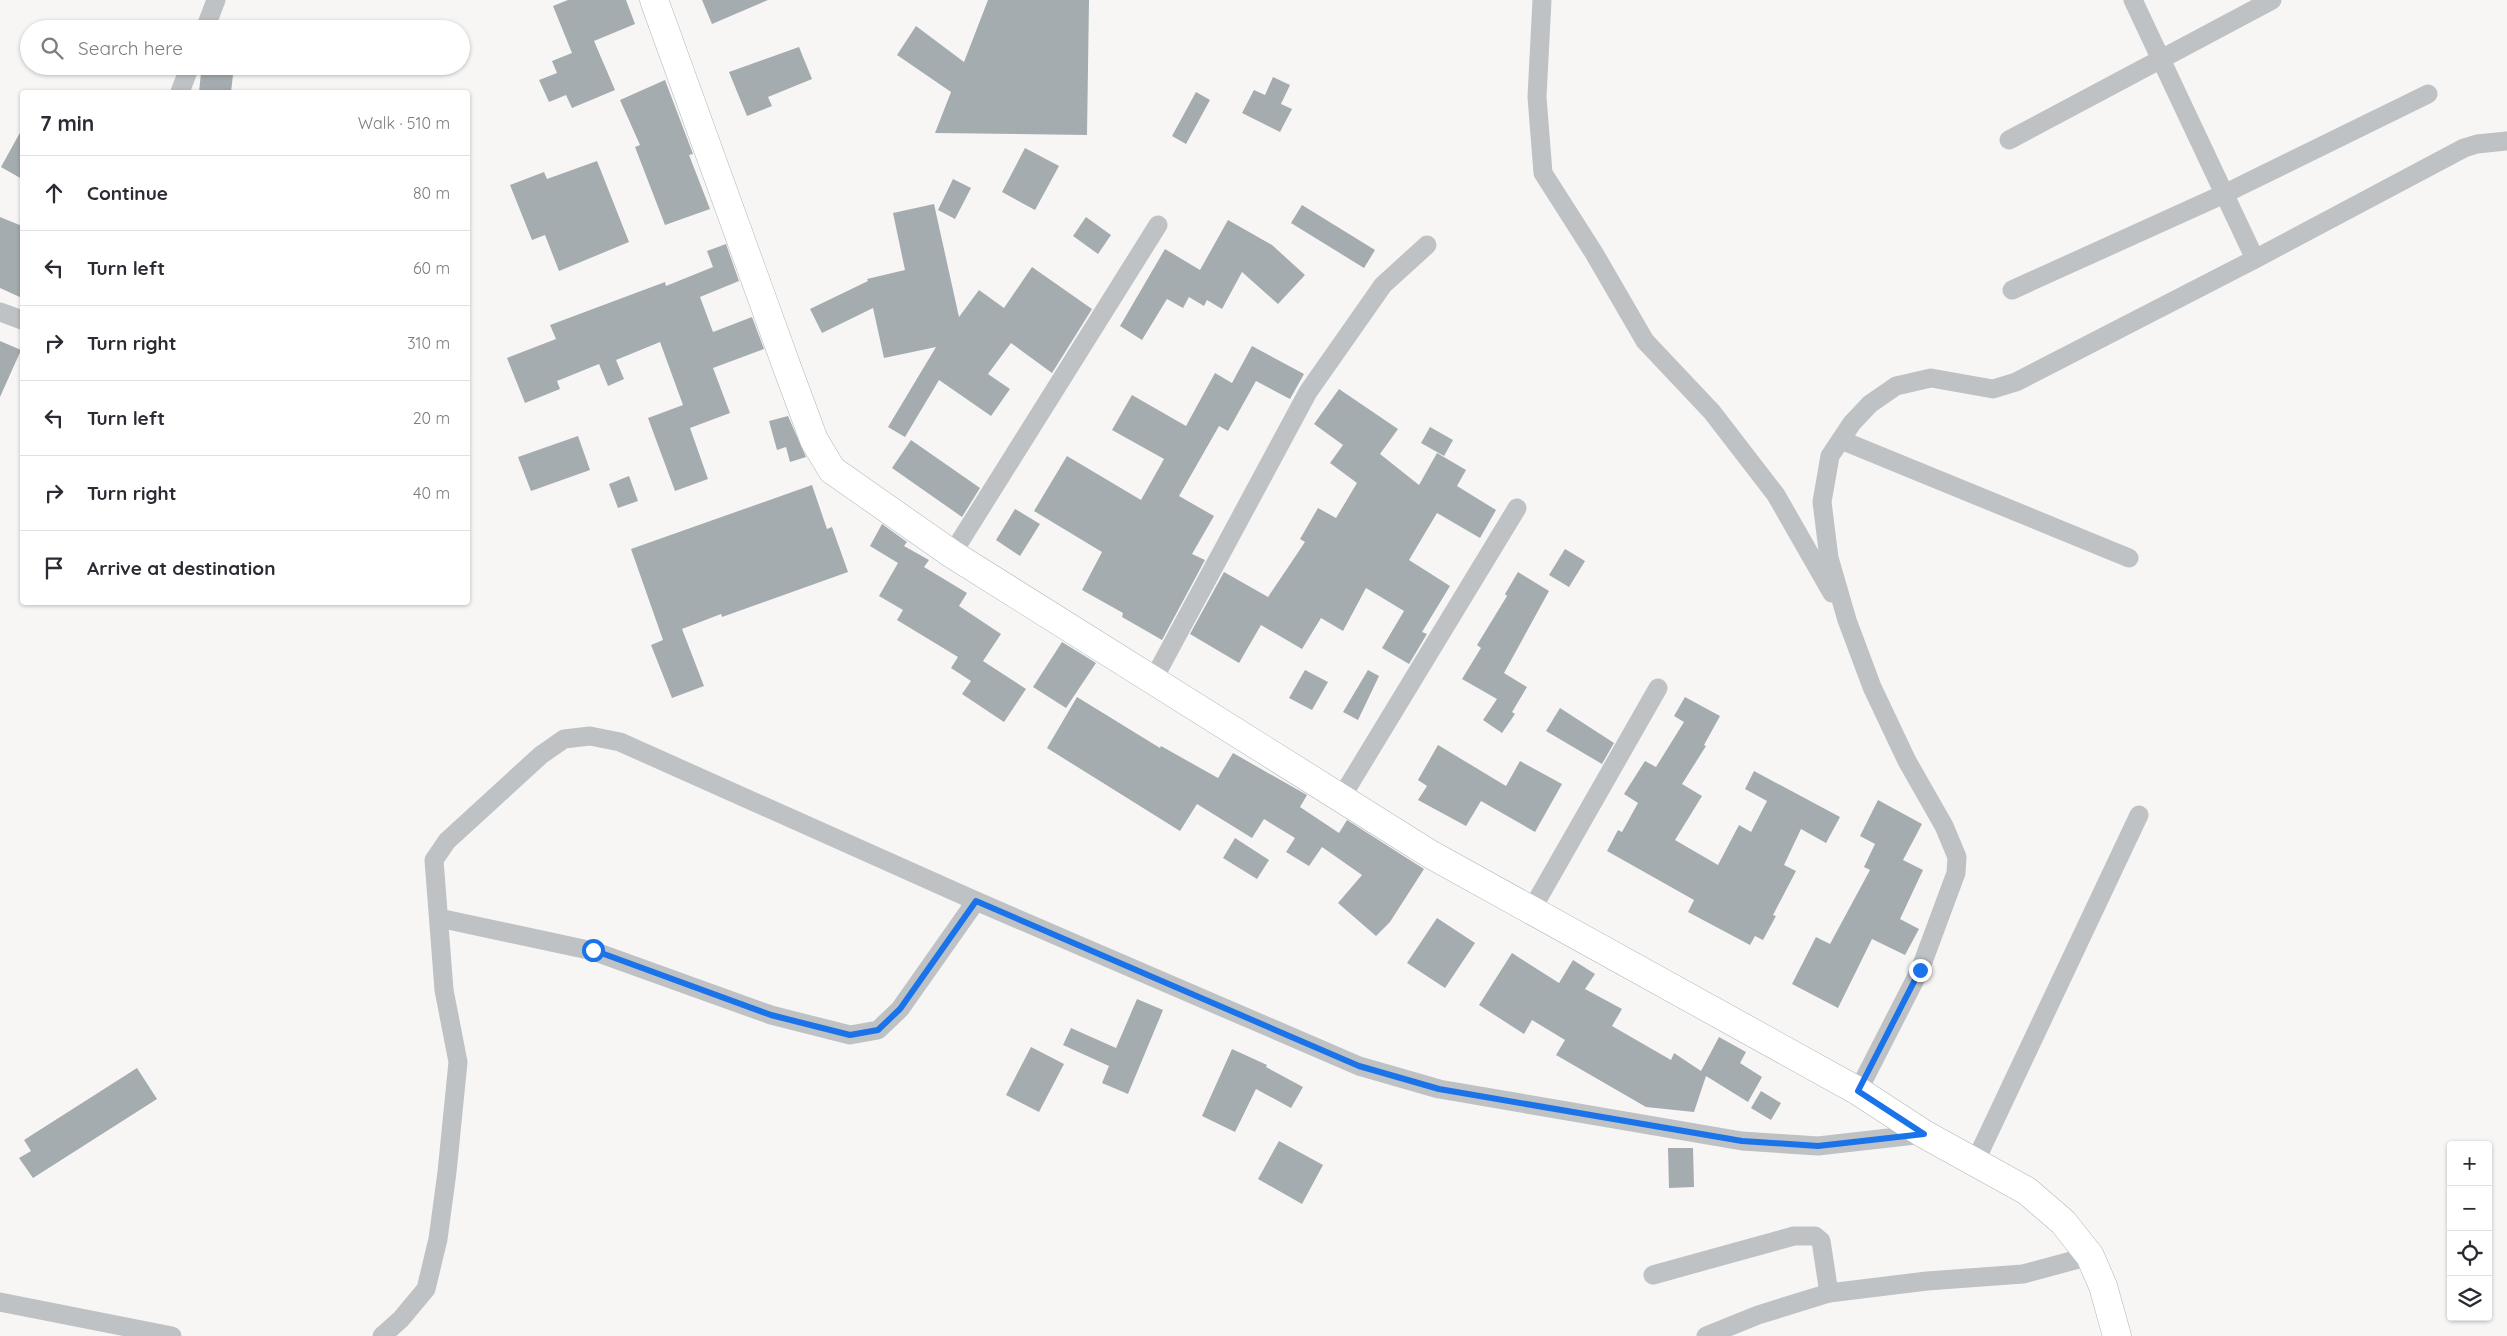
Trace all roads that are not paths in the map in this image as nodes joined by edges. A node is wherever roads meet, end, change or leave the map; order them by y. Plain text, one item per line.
1 (216, 0) edge
2 (654, 0) edge
3 (1542, 0) edge
4 (2133, 0) edge
5 (2272, 0) edge
6 (208, 20) edge
7 (2160, 58) junction
8 (187, 75) edge
9 (181, 90) edge
10 (2428, 94) dead end
11 (2009, 140) dead end
12 (2507, 141) edge
13 (2224, 194) junction
14 (1158, 225) dead end
15 (1427, 245) dead end
16 (2255, 259) junction
17 (2012, 290) dead end
18 (0, 312) edge
19 (20, 319) edge
20 (1841, 440) junction
21 (1517, 508) dead end
22 (952, 554) junction
23 (2129, 558) dead end
24 (1847, 620) junction
25 (1153, 680) junction
26 (1658, 688) dead end
27 (1341, 798) junction
28 (2140, 816) dead end
29 (976, 901) junction
30 (1532, 909) junction
31 (439, 918) junction
32 (1858, 1091) junction
33 (1924, 1134) junction
34 (1975, 1162) junction
35 (2090, 1256) junction
36 (1653, 1275) dead end
37 (1829, 1293) junction
38 (0, 1302) edge
39 (172, 1336) edge
40 (382, 1336) edge
41 (1706, 1336) edge
42 (2117, 1336) edge

1 - 6 street
2 - 22 street
3 - 24 street
4 - 7 street
5 - 7 street
7 - 11 street
7 - 13 street
8 - 9 street
10 - 13 street
12 - 16 street
13 - 16 street
13 - 17 street
14 - 22 street
15 - 25 street
16 - 20 street
18 - 19 street
20 - 23 street
20 - 24 street
21 - 27 street
22 - 25 street
24 - 32 street
25 - 27 street
26 - 30 street
27 - 30 street
28 - 34 street
29 - 31 street
29 - 31 street
29 - 33 street
30 - 32 street
31 - 40 street
32 - 33 street
33 - 34 street
34 - 35 street
35 - 37 street
35 - 42 street
36 - 37 street
37 - 41 street
38 - 39 street

